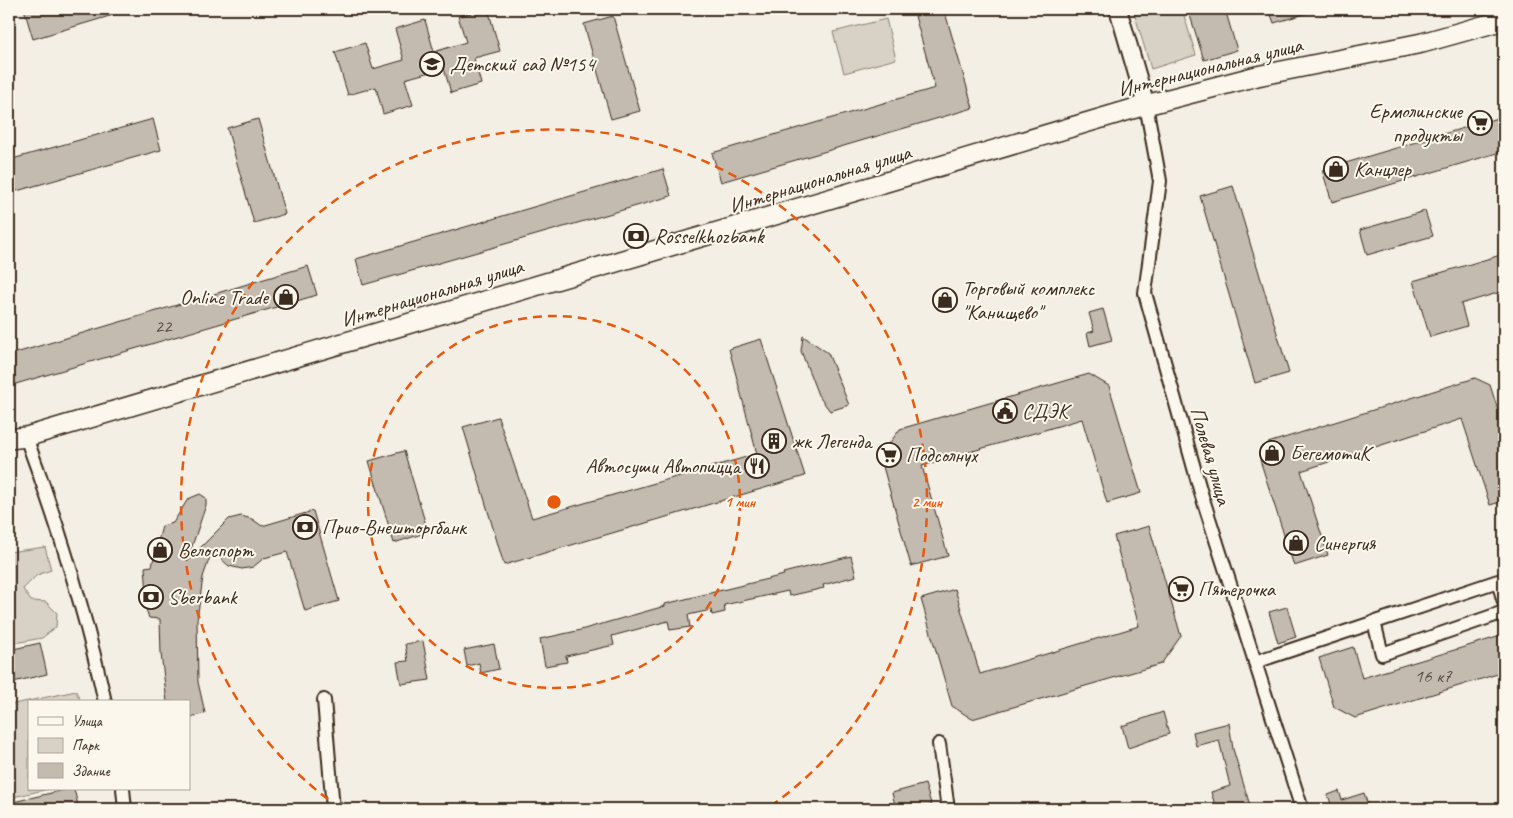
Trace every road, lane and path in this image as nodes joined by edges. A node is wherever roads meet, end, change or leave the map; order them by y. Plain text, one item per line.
1 (1118, 9) edge
2 (1504, 20) edge
3 (1146, 105) junction
4 (17, 438) edge
5 (1504, 602) edge
6 (1504, 612) edge
7 (1374, 622) junction
8 (1255, 662) junction
9 (105, 700) edge
10 (324, 700) dead end
11 (940, 744) dead end
12 (123, 790) edge
13 (125, 809) edge
14 (333, 809) edge
15 (948, 809) edge
16 (1302, 809) edge

1 - 3 street
2 - 3 main road, Интернациональная улица
3 - 4 main road, Интернациональная улица
3 - 8 street, Полевая улица
4 - 9 street
5 - 7 street
6 - 7 street
7 - 8 street
8 - 16 street, Полевая улица
10 - 14 street
11 - 15 street
12 - 13 street

